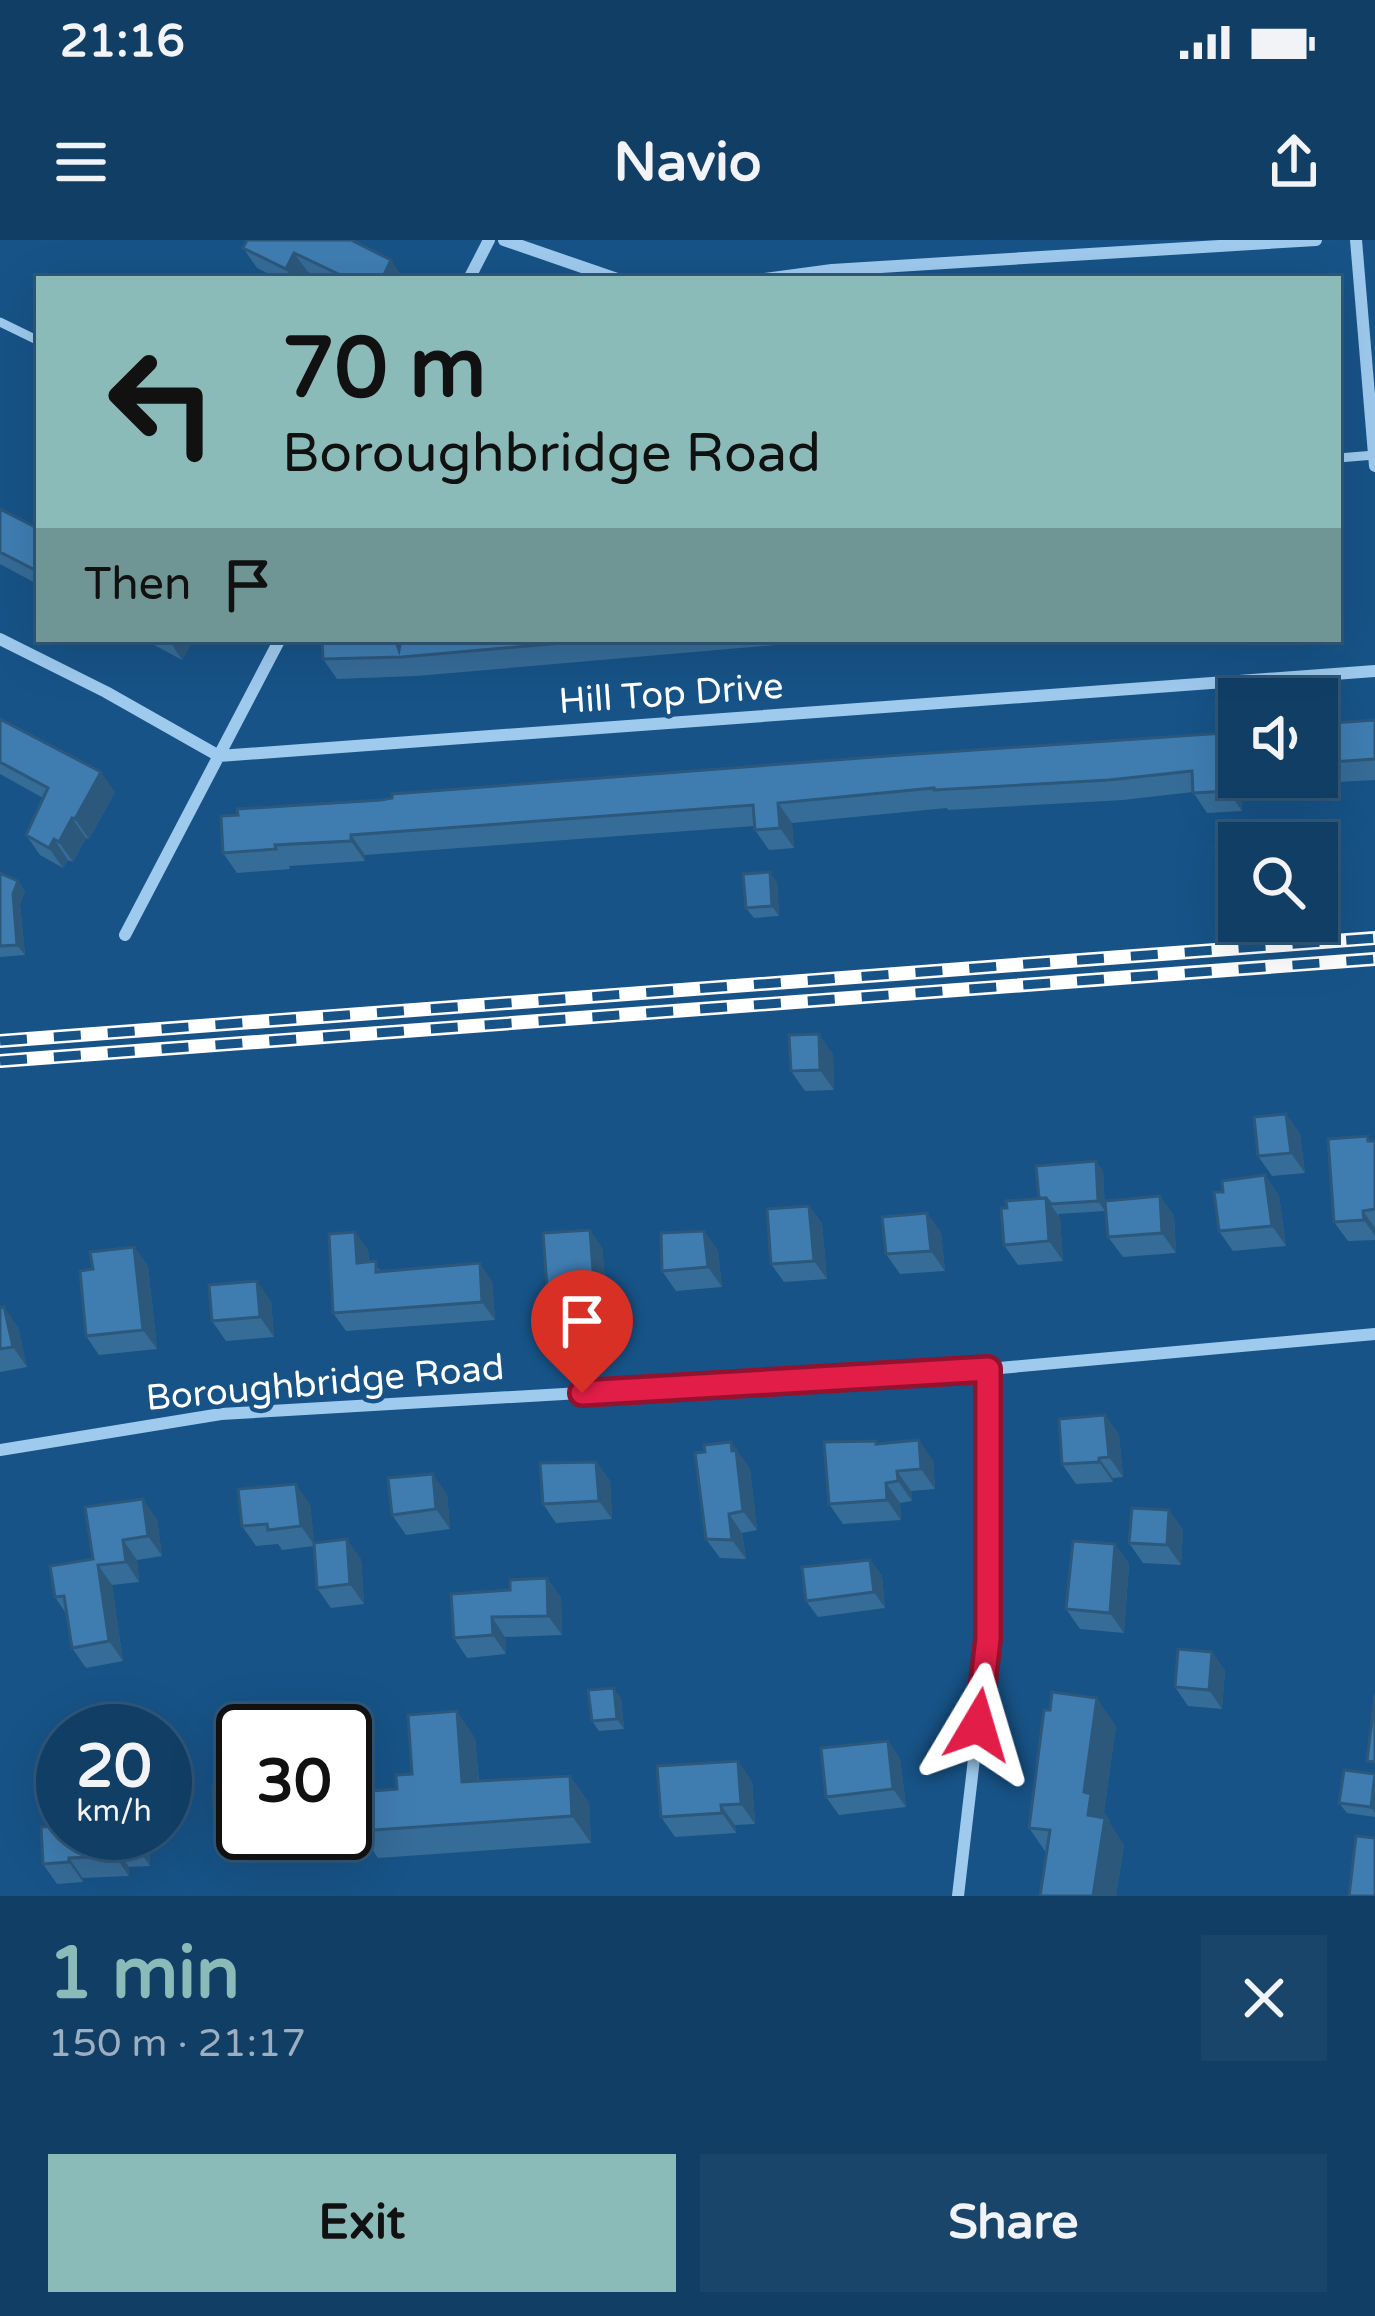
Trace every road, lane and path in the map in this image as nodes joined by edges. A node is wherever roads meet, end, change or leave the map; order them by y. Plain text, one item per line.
1 (489, 240) edge
2 (504, 240) edge
3 (1316, 240) edge
4 (1356, 240) edge
5 (1123, 246) edge
6 (471, 276) edge
7 (608, 276) edge
8 (787, 276) edge
9 (0, 322) edge
10 (36, 340) edge
11 (1374, 455) edge
12 (1341, 458) edge
13 (1375, 466) edge
14 (0, 639) edge
15 (278, 642) edge
16 (1375, 671) edge
17 (219, 755) junction
18 (125, 934) dead end
19 (1375, 1334) edge
20 (988, 1369) junction
21 (0, 1450) edge
22 (958, 1896) edge

1 - 6 street
2 - 7 street
3 - 5 street
4 - 11 street
5 - 8 street
9 - 10 lane
11 - 12 lane
11 - 13 street
14 - 17 street
15 - 17 street
16 - 17 street, Hill Top Drive
17 - 18 street
19 - 20 street, Boroughbridge Road
20 - 21 street, Boroughbridge Road
20 - 22 street

